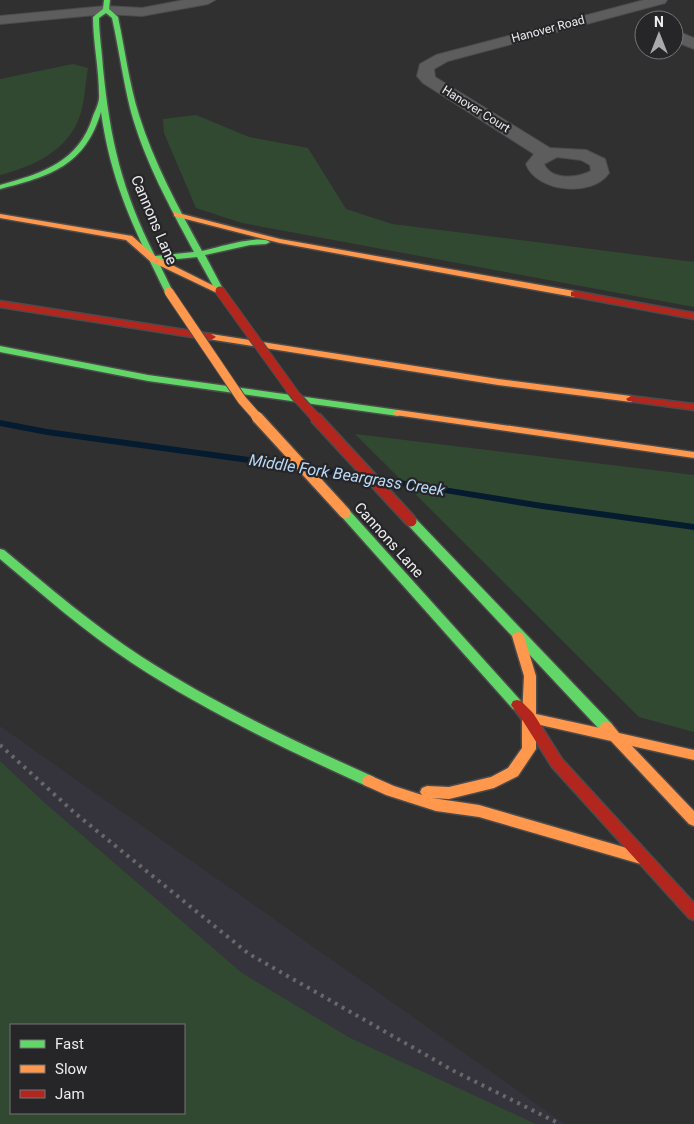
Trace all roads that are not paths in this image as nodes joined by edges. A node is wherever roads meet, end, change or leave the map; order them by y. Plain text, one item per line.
1 (155, 0) edge
2 (208, 0) edge
3 (600, 0) edge
4 (660, 0) edge
5 (106, 5) edge
6 (621, 10) junction
7 (634, 16) edge
8 (0, 20) edge
9 (437, 60) joint
10 (113, 93) junction
11 (547, 154) dead end
12 (0, 187) edge
13 (177, 214) junction
14 (0, 216) edge
15 (280, 241) junction
16 (200, 254) junction
17 (152, 259) junction
18 (220, 291) junction
19 (0, 304) edge
20 (694, 316) edge
21 (0, 349) edge
22 (694, 407) edge
23 (694, 455) edge
24 (0, 553) edge
25 (518, 636) junction
26 (528, 717) junction
27 (614, 736) junction
28 (694, 754) edge
29 (390, 791) junction
30 (694, 820) edge
31 (644, 858) junction
32 (694, 913) edge

1 - 5 street
2 - 5 street
3 - 6 street
4 - 6 street, Hanover Road
5 - 8 street
5 - 10 main road, Cannons Lane
5 - 10 main road, Cannons Lane
6 - 7 street
6 - 9 street, Hanover Road
9 - 11 street, Hanover Court
10 - 12 main road
10 - 13 main road, Cannons Lane
10 - 17 main road, Cannons Lane
13 - 15 main road
13 - 16 main road, Cannons Lane
14 - 17 main road
15 - 16 main road
15 - 20 main road
16 - 17 main road
16 - 18 main road, Cannons Lane
17 - 18 main road
17 - 26 main road, Cannons Lane, bridge
18 - 25 main road, Cannons Lane, bridge
19 - 22 main road
21 - 23 main road
24 - 29 main road
25 - 26 main road
25 - 27 main road, Cannons Lane
26 - 27 main road
26 - 29 main road
26 - 31 main road, Cannons Lane
27 - 28 main road
27 - 30 main road, Cannons Lane
29 - 31 main road
31 - 32 main road, Cannons Lane

